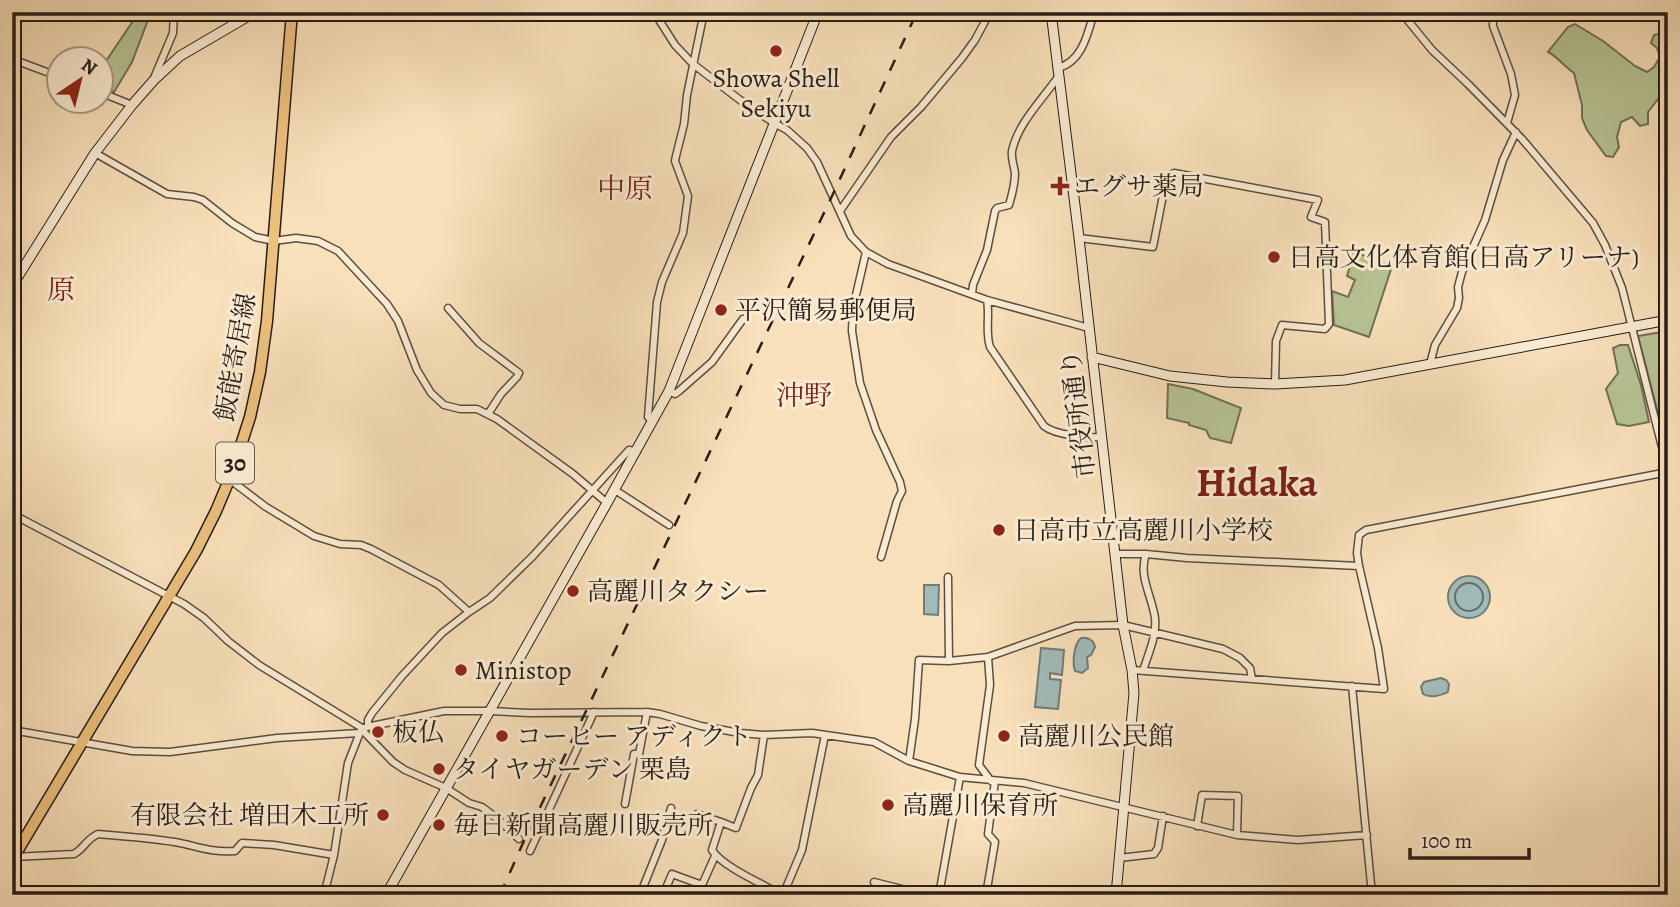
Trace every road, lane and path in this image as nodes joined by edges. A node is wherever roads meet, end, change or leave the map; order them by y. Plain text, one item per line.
1 (174, 12) edge
2 (230, 12) edge
3 (292, 12) edge
4 (654, 12) edge
5 (704, 12) edge
6 (818, 12) edge
7 (990, 12) edge
8 (1051, 12) edge
9 (1094, 12) edge
10 (1401, 12) edge
11 (1493, 12) edge
12 (248, 15) edge
13 (12, 59) edge
14 (693, 64) junction
15 (46, 72) edge
16 (1058, 73) junction
17 (154, 80) junction
18 (116, 99) edge
19 (132, 105) junction
20 (1507, 123) junction
21 (774, 124) junction
22 (1516, 132) junction
23 (95, 153) junction
24 (840, 211) junction
25 (1079, 238) junction
26 (274, 241) junction
27 (866, 252) junction
28 (12, 286) edge
29 (972, 294) junction
30 (987, 300) junction
31 (448, 308) dead end
32 (743, 319) dead end
33 (1668, 320) edge
34 (1632, 327) junction
35 (1089, 328) junction
36 (1092, 357) junction
37 (1430, 364) junction
38 (1275, 384) junction
39 (669, 391) junction
40 (488, 414) junction
41 (652, 422) junction
42 (1101, 437) junction
43 (636, 451) junction
44 (1668, 472) edge
45 (229, 479) junction
46 (615, 490) junction
47 (592, 491) junction
48 (607, 503) junction
49 (12, 514) edge
50 (669, 524) dead end
51 (1115, 554) junction
52 (1146, 554) junction
53 (881, 557) dead end
54 (1359, 566) junction
55 (948, 577) dead end
56 (169, 596) junction
57 (469, 612) junction
58 (1123, 625) junction
59 (1154, 634) junction
60 (988, 657) junction
61 (949, 661) junction
62 (1132, 670) junction
63 (1143, 671) junction
64 (1252, 679) junction
65 (1352, 686) junction
66 (489, 711) junction
67 (594, 712) junction
68 (647, 712) junction
69 (363, 729) junction
70 (12, 730) edge
71 (764, 735) junction
72 (825, 735) junction
73 (81, 744) junction
74 (909, 761) junction
75 (960, 777) junction
76 (993, 781) junction
77 (446, 788) junction
78 (625, 804) dead end
79 (1124, 807) junction
80 (671, 808) dead end
81 (697, 814) dead end
82 (1163, 816) junction
83 (721, 822) junction
84 (1197, 826) junction
85 (1237, 835) junction
86 (1367, 835) junction
87 (519, 839) dead end
88 (530, 851) dead end
89 (334, 855) junction
90 (715, 856) junction
91 (13, 858) edge
92 (1119, 858) junction
93 (874, 882) dead end
94 (324, 895) edge
95 (386, 895) edge
96 (640, 895) edge
97 (663, 895) edge
98 (782, 895) edge
99 (926, 895) edge
100 (939, 895) edge
101 (986, 895) edge
102 (1116, 895) edge
103 (1372, 895) edge

1 - 17 street
2 - 12 street
3 - 26 main road, 飯能寄居線 / 30
4 - 14 street
5 - 14 street
6 - 21 street
7 - 24 street
8 - 16 street, 市役所通り
9 - 16 street
10 - 20 street
11 - 20 street
12 - 17 street
13 - 15 street
14 - 21 street
14 - 41 street
16 - 25 street, 市役所通り
16 - 29 street
17 - 19 street
18 - 19 street
19 - 23 street
20 - 22 street
21 - 24 street
21 - 39 street
22 - 34 street
22 - 37 street
23 - 26 street
23 - 28 street
24 - 27 street
25 - 35 street, 市役所通り
25 - 38 street
26 - 40 street
26 - 45 main road, 飯能寄居線 / 30
27 - 29 street
27 - 53 street
29 - 30 street
30 - 35 street
30 - 42 street
31 - 40 street
32 - 39 street
33 - 34 street
34 - 37 street
34 - 44 street
35 - 36 street, 市役所通り
36 - 38 street
36 - 42 street, 市役所通り
37 - 38 street
39 - 41 street
40 - 47 street
41 - 43 street
42 - 51 street, 市役所通り
43 - 46 street
43 - 47 street
44 - 54 street
45 - 56 main road, 飯能寄居線 / 30
45 - 57 street
46 - 48 street
46 - 50 street
47 - 48 street
47 - 57 street
48 - 66 street
49 - 56 street
51 - 52 street
51 - 58 street, 市役所通り
52 - 54 street
52 - 59 street
54 - 65 street
55 - 61 street
56 - 69 street
56 - 73 main road, 飯能寄居線 / 30
57 - 69 street
58 - 59 street
58 - 60 street
58 - 62 street, 市役所通り
59 - 63 street
59 - 64 street
60 - 61 street
60 - 76 street
61 - 74 street
62 - 63 street
62 - 79 street, 市役所通り
63 - 64 street
64 - 65 street
65 - 86 street
66 - 67 street
66 - 69 street
66 - 77 street
67 - 68 street
67 - 88 street
68 - 71 street
68 - 78 street
69 - 73 street
69 - 77 street
69 - 89 street
70 - 73 street
71 - 72 street
71 - 83 street
72 - 74 street
72 - 98 street
73 - 91 main road, 飯能寄居線 / 30
74 - 75 street
75 - 76 street
75 - 100 street
76 - 79 street
76 - 101 street
77 - 87 street
77 - 95 street
79 - 82 street
79 - 92 street, 市役所通り
80 - 96 street
81 - 83 street
82 - 84 street
82 - 92 street
83 - 90 street
84 - 85 street
84 - 85 street
85 - 86 street
86 - 103 street
89 - 91 street
89 - 94 street
90 - 97 street
90 - 98 street
92 - 102 street, 市役所通り
93 - 99 street

